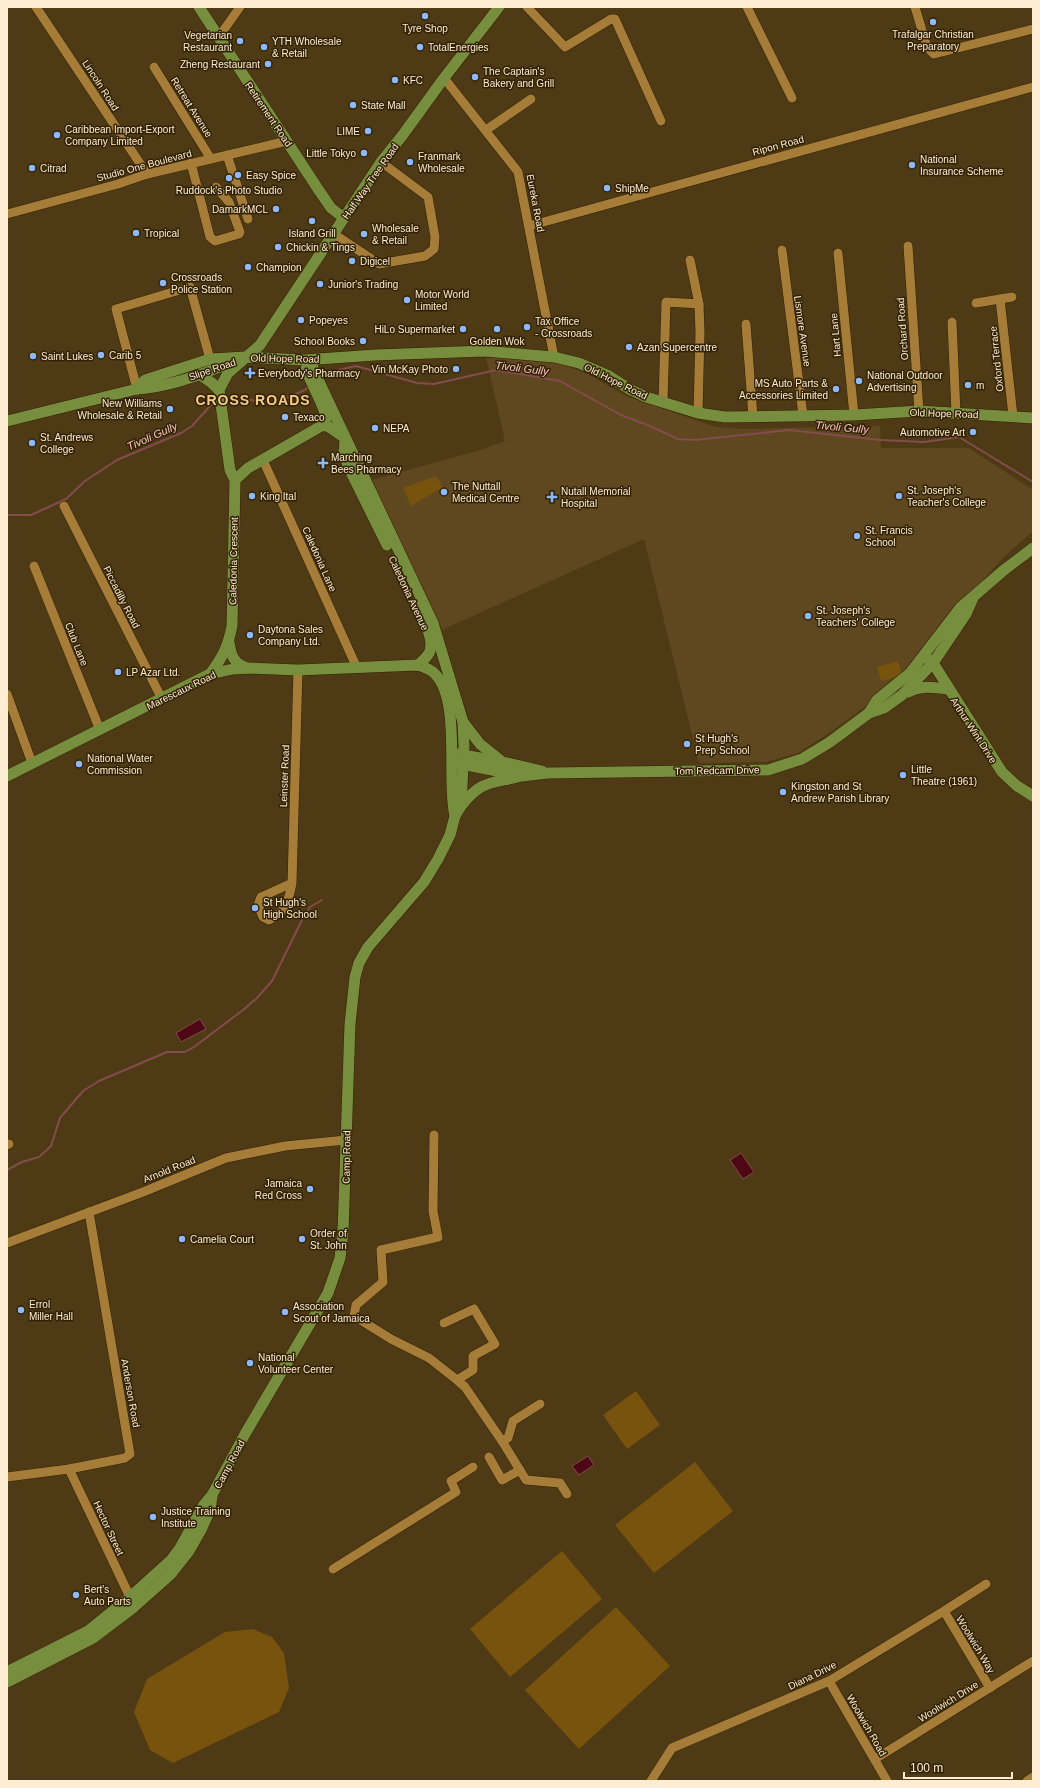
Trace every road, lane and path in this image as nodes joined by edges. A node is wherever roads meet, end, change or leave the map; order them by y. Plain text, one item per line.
1 (36, 7) edge
2 (199, 7) edge
3 (240, 7) edge
4 (526, 7) edge
5 (747, 7) edge
6 (915, 7) edge
7 (496, 8) edge
8 (1033, 29) edge
9 (218, 38) junction
10 (154, 67) dead end
11 (444, 78) junction
12 (1033, 87) edge
13 (792, 98) dead end
14 (531, 99) dead end
15 (661, 121) dead end
16 (486, 130) junction
17 (287, 141) junction
18 (228, 155) junction
19 (211, 159) junction
20 (381, 162) junction
21 (191, 163) junction
22 (146, 174) junction
23 (216, 187) dead end
24 (7, 213) edge
25 (344, 218) junction
26 (248, 220) dead end
27 (529, 226) junction
28 (334, 234) junction
29 (908, 246) dead end
30 (782, 250) dead end
31 (838, 253) dead end
32 (690, 260) dead end
33 (1012, 297) dead end
34 (1000, 299) junction
35 (976, 303) dead end
36 (699, 304) junction
37 (952, 322) dead end
38 (746, 324) dead end
39 (245, 357) junction
40 (554, 357) junction
41 (210, 359) junction
42 (307, 360) junction
43 (199, 374) junction
44 (314, 380) junction
45 (137, 389) junction
46 (220, 397) junction
47 (663, 402) junction
48 (919, 411) junction
49 (698, 413) junction
50 (956, 413) junction
51 (803, 416) junction
52 (854, 416) junction
53 (1014, 416) junction
54 (753, 417) junction
55 (1033, 418) edge
56 (7, 421) edge
57 (323, 426) junction
58 (346, 438) junction
59 (263, 460) junction
60 (235, 480) junction
61 (64, 506) dead end
62 (1033, 548) edge
63 (34, 566) dead end
64 (229, 641) junction
65 (928, 660) junction
66 (418, 665) junction
67 (250, 668) junction
68 (357, 668) junction
69 (298, 670) junction
70 (210, 674) junction
71 (948, 690) junction
72 (7, 694) edge
73 (902, 695) junction
74 (162, 699) junction
75 (869, 713) junction
76 (463, 722) junction
77 (100, 730) junction
78 (452, 758) junction
79 (464, 760) junction
80 (503, 762) junction
81 (32, 763) junction
82 (548, 773) junction
83 (7, 776) edge
84 (522, 776) junction
85 (1033, 796) edge
86 (461, 806) junction
87 (455, 816) junction
88 (292, 883) dead end
89 (434, 1135) dead end
90 (346, 1140) junction
91 (89, 1212) junction
92 (7, 1243) edge
93 (444, 1323) dead end
94 (457, 1380) junction
95 (540, 1404) dead end
96 (502, 1441) junction
97 (489, 1457) dead end
98 (473, 1467) dead end
99 (69, 1469) junction
100 (520, 1470) junction
101 (7, 1477) edge
102 (567, 1494) dead end
103 (212, 1495) junction
104 (333, 1569) dead end
105 (986, 1584) dead end
106 (130, 1597) junction
107 (944, 1611) junction
108 (1033, 1661) edge
109 (7, 1672) edge
110 (829, 1681) junction
111 (7, 1682) edge
112 (990, 1688) junction
113 (874, 1759) junction
114 (1033, 1777) edge
115 (651, 1781) edge
116 (887, 1781) edge
117 (1027, 1781) edge

1 - 22 street, Lincoln Road
2 - 9 main road, Retirement Road
3 - 9 street
4 - 15 street
5 - 13 street
6 - 8 street
7 - 11 main road, Half Way Tree Road
9 - 17 main road, Retirement Road
10 - 19 street, Retreat Avenue
11 - 16 street, Eureka Road
11 - 20 main road, Half Way Tree Road
12 - 27 street, Ripon Road
14 - 16 street
16 - 27 street, Eureka Road
17 - 18 street, Studio One Boulevard
17 - 25 main road, Retirement Road
18 - 19 street, Studio One Boulevard
18 - 26 street
19 - 21 street, Studio One Boulevard
20 - 25 main road, Half Way Tree Road
20 - 28 street
21 - 22 street, Studio One Boulevard
21 - 23 street
22 - 24 street, Studio One Boulevard
25 - 28 main road, Half Way Tree Road
27 - 40 street, Eureka Road
28 - 39 main road, Half Way Tree Road
29 - 48 street, Orchard Road
30 - 51 street, Lismore Avenue
31 - 52 street, Hart Lane
32 - 36 street
33 - 34 street
34 - 35 street
34 - 53 street, Oxford Terrace
36 - 47 street
36 - 49 street
37 - 50 street
38 - 54 street
39 - 41 main road, Slipe Road
39 - 42 main road, Old Hope Road
39 - 43 main road, Slipe Road
39 - 46 main road
40 - 42 main road, Old Hope Road
40 - 47 main road, Old Hope Road
41 - 45 main road, Slipe Road
41 - 45 street
42 - 44 main road
43 - 45 main road, Slipe Road
43 - 46 main road
44 - 57 main road
44 - 58 main road, Caledonia Avenue
45 - 56 main road, Slipe Road
46 - 60 main road, Caledonia Crescent
47 - 49 main road, Old Hope Road
48 - 50 main road, Old Hope Road
48 - 52 main road, Old Hope Road
49 - 54 main road, Old Hope Road
50 - 53 main road, Old Hope Road
51 - 52 main road, Old Hope Road
51 - 54 main road, Old Hope Road
53 - 55 main road, Old Hope Road
57 - 58 main road
57 - 59 main road
58 - 66 main road, Caledonia Avenue
58 - 76 main road, Caledonia Avenue
59 - 60 main road
59 - 68 street, Caledonia Lane
60 - 64 main road, Caledonia Crescent
61 - 74 street, Piccadilly Road
62 - 65 main road, Tom Redcam Drive
63 - 77 street, Club Lane
64 - 67 main road, Caledonia Crescent
64 - 70 main road, Caledonia Crescent
65 - 71 main road, Arthur Wint Drive
65 - 73 main road, Tom Redcam Drive
65 - 75 main road, Tom Redcam Drive
66 - 68 main road, Marescaux Road
66 - 78 main road
67 - 69 main road, Marescaux Road
67 - 70 main road, Marescaux Road
68 - 69 main road, Marescaux Road
69 - 88 street, Leinster Road
70 - 74 main road, Marescaux Road
71 - 73 main road
71 - 85 main road, Arthur Wint Drive
72 - 81 street
73 - 75 main road, Tom Redcam Drive
74 - 77 main road, Marescaux Road
75 - 82 main road, Tom Redcam Drive
76 - 79 main road, Caledonia Avenue
76 - 80 main road
77 - 81 main road, Marescaux Road
78 - 79 main road, Tom Redcam Drive
78 - 87 main road, Camp Road
79 - 80 main road, Tom Redcam Drive
79 - 84 main road, Tom Redcam Drive
79 - 86 main road, Camp Road
80 - 82 main road, Tom Redcam Drive
81 - 83 main road, Marescaux Road
82 - 84 main road, Tom Redcam Drive
84 - 86 main road
86 - 87 main road, Camp Road
87 - 90 main road, Camp Road
89 - 94 street
90 - 91 street, Arnold Road
90 - 103 main road, Camp Road
91 - 92 street, Arnold Road
91 - 99 street, Anderson Road
93 - 94 street
94 - 96 street
95 - 96 street
96 - 100 street
97 - 100 street
98 - 104 street
99 - 101 street, Anderson Road
99 - 106 street, Hector Street
100 - 102 street
103 - 106 main road, Camp Road
103 - 111 main road, Camp Road
105 - 107 street, Diana Drive
106 - 109 main road, Camp Road
107 - 110 street, Diana Drive
107 - 112 street, Woolwich Way
108 - 112 street, Woolwich Drive
110 - 113 street, Woolwich Road
110 - 115 street, Diana Drive
112 - 113 street, Woolwich Drive
113 - 116 street, Woolwich Road
114 - 117 street

